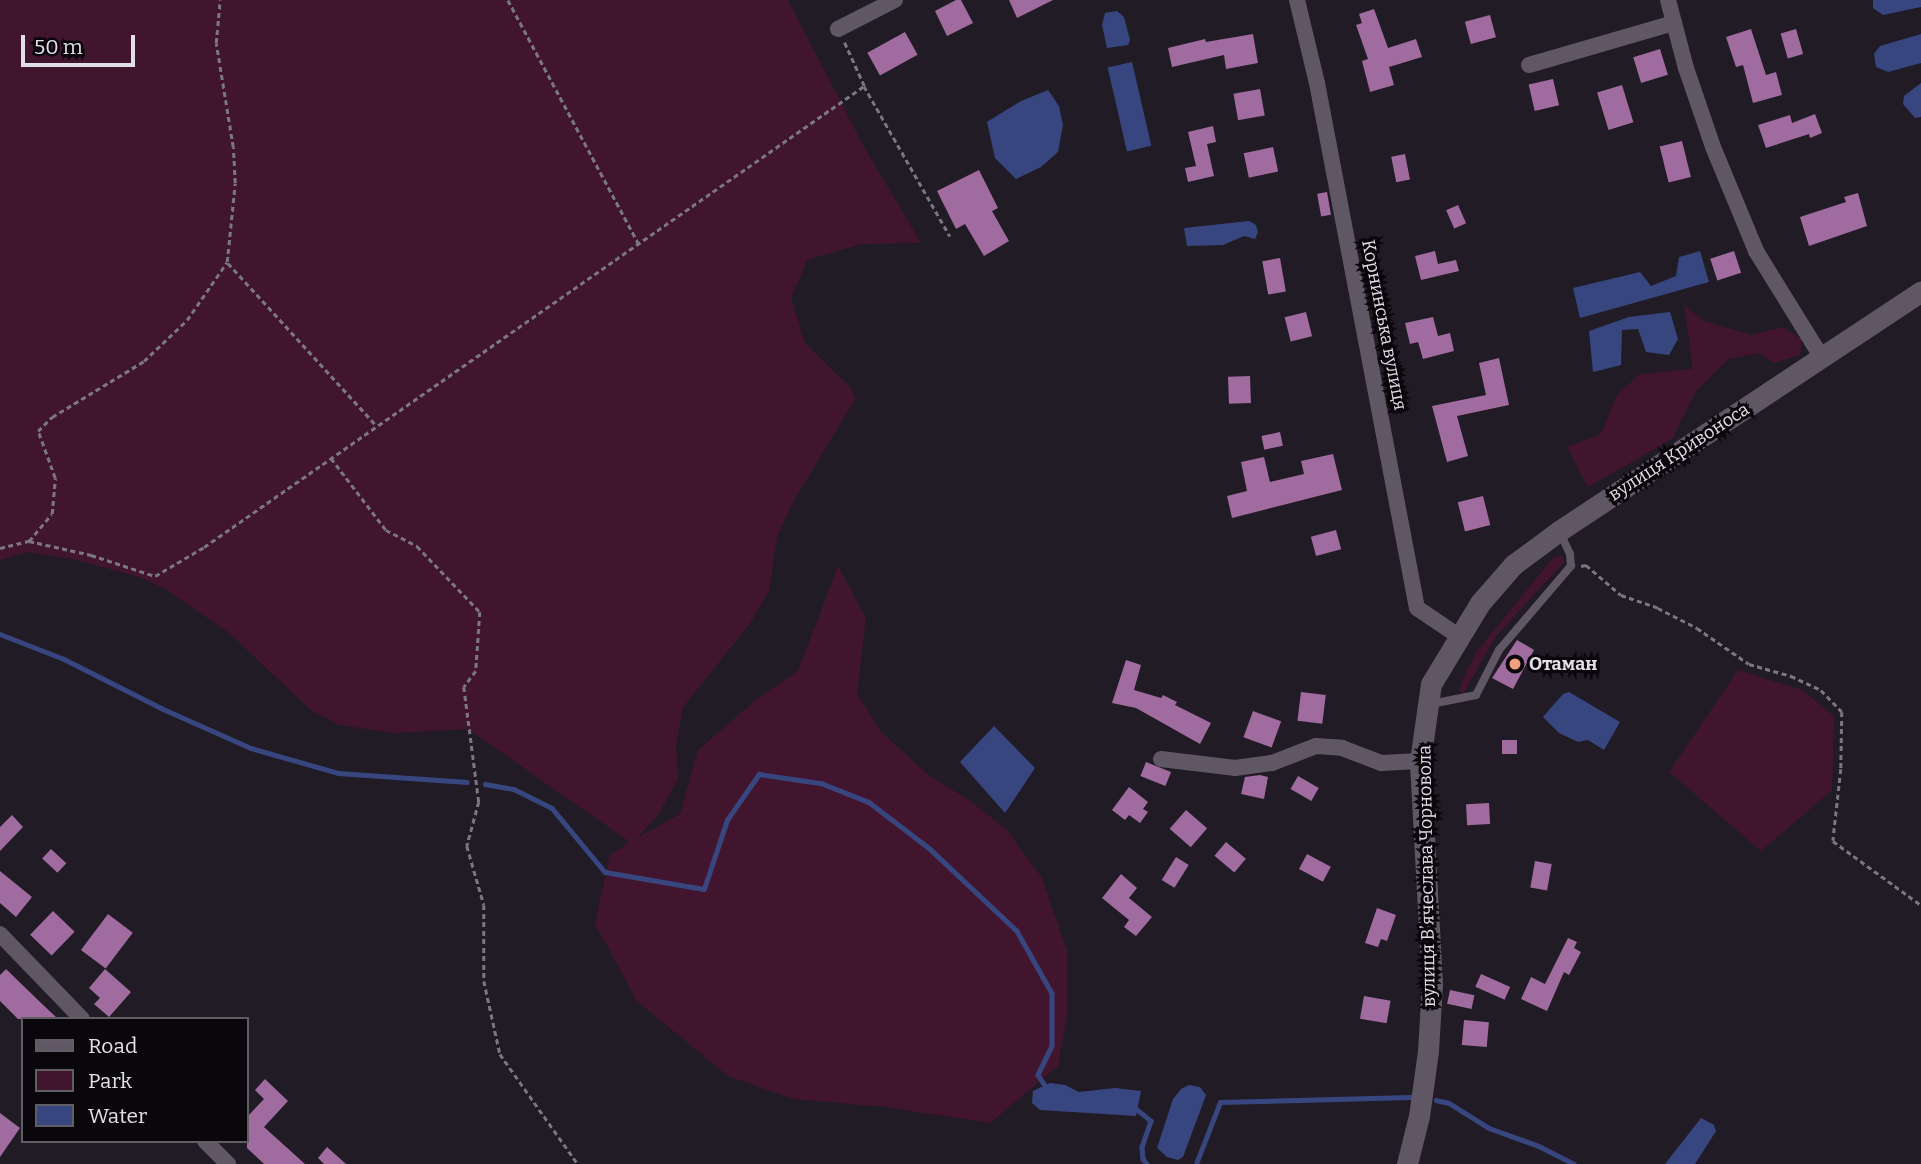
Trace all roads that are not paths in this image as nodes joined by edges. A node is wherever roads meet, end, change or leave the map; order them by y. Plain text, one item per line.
1 (895, 0) edge
2 (1297, 0) edge
3 (1668, 0) edge
4 (1674, 23) junction
5 (838, 29) road end
6 (1529, 65) dead end
7 (1921, 291) edge
8 (1822, 358) junction
9 (1559, 531) junction
10 (1460, 637) junction
11 (1428, 705) junction
12 (1161, 759) dead end
13 (1420, 761) junction
14 (0, 934) edge
15 (80, 1017) edge
16 (207, 1143) edge
17 (228, 1164) edge
18 (1407, 1164) edge

1 - 5 street
2 - 10 street, Корнинська вулиця
3 - 4 street
4 - 6 street
4 - 8 street
7 - 8 main road, вулиця Кривоноса
8 - 9 main road, вулиця Кривоноса
9 - 10 main road, вулиця Кривоноса
9 - 11 lane
10 - 11 main road, вулиця Вʼячеслава Чорновола
11 - 13 main road, вулиця Вʼячеслава Чорновола
12 - 13 street
13 - 18 main road, вулиця Вʼячеслава Чорновола
14 - 15 street
16 - 17 street

